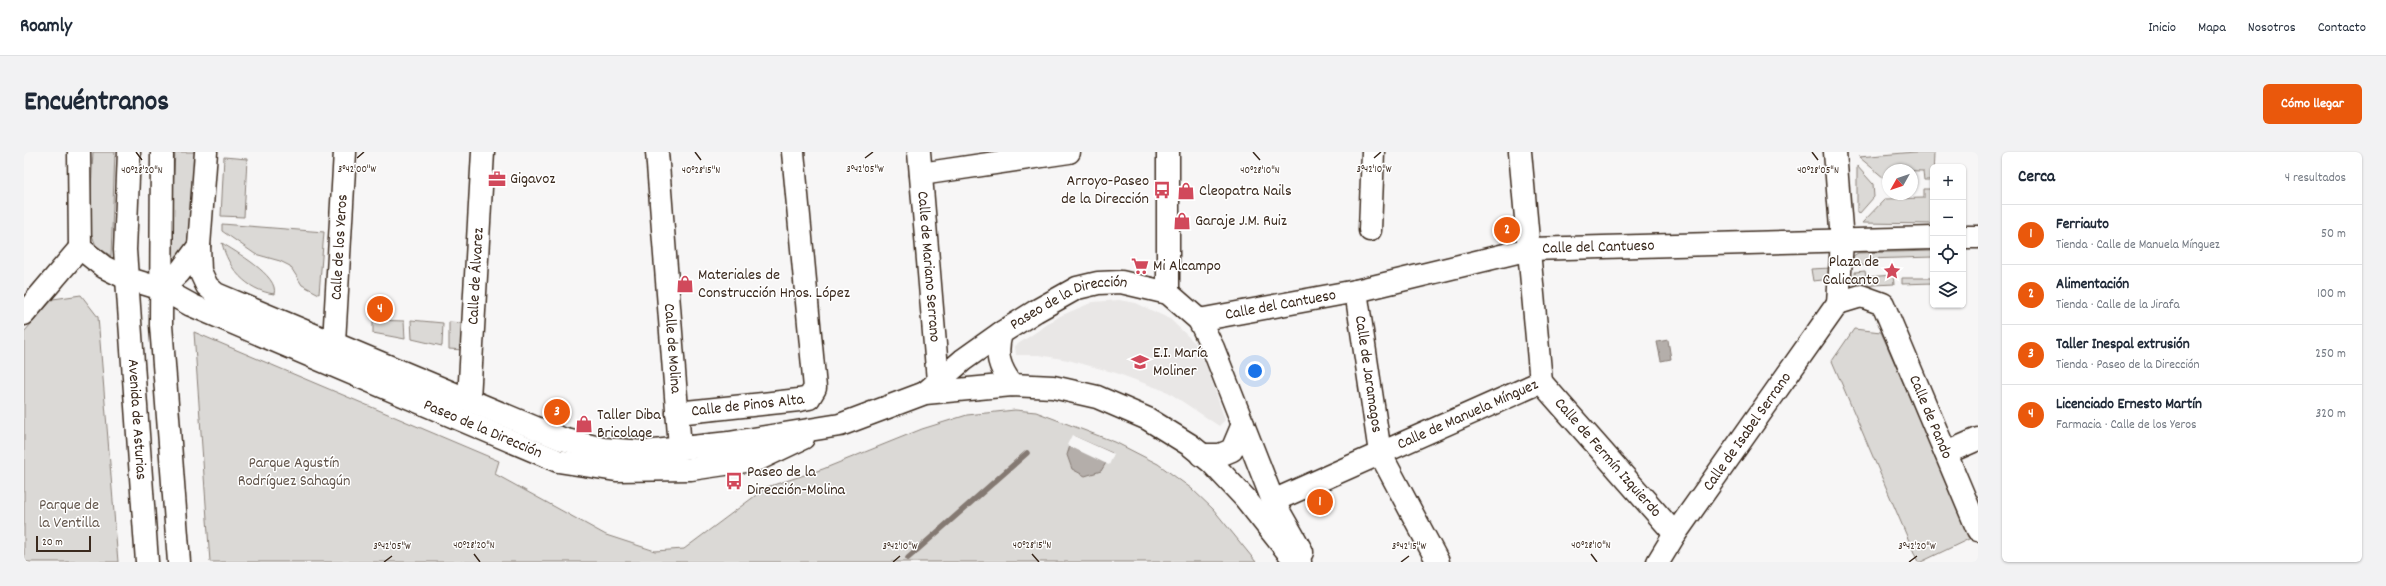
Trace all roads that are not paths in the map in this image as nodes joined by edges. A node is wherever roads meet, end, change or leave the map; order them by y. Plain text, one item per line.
1 (79, 152) edge
2 (129, 152) edge
3 (162, 152) edge
4 (206, 152) edge
5 (345, 152) edge
6 (483, 152) edge
7 (657, 152) edge
8 (793, 152) edge
9 (919, 152) edge
10 (1069, 152) edge
11 (1168, 152) edge
12 (1373, 152) edge
13 (1520, 152) edge
14 (1835, 152) edge
15 (921, 174) junction
16 (1370, 230) dead end
17 (1966, 237) edge
18 (1978, 237) edge
19 (1930, 238) edge
20 (1842, 241) junction
21 (199, 246) junction
22 (80, 248) junction
23 (1530, 249) junction
24 (126, 278) junction
25 (162, 289) junction
26 (1356, 291) junction
27 (1168, 293) junction
28 (1838, 303) junction
29 (24, 314) edge
30 (1199, 320) junction
31 (1001, 333) junction
32 (334, 342) junction
33 (1541, 382) junction
34 (1012, 385) junction
35 (931, 387) junction
36 (469, 399) junction
37 (678, 413) junction
38 (1243, 424) junction
39 (818, 430) junction
40 (1978, 439) edge
41 (680, 448) junction
42 (1380, 453) junction
43 (1946, 453) junction
44 (1201, 454) junction
45 (1272, 501) junction
46 (1978, 530) edge
47 (1675, 534) junction
48 (147, 562) edge
49 (179, 562) edge
50 (1300, 562) edge
51 (1308, 562) edge
52 (1438, 562) edge
53 (1658, 562) edge

1 - 22 street
2 - 24 street, Avenida de Asturias
3 - 25 street, Avenida de Asturias
4 - 21 street
5 - 32 street, Calle de los Yeros
6 - 36 street, Calle de Álvarez
7 - 37 street, Calle de Molina
8 - 37 street, Calle de Pinos Alta
9 - 15 street, Calle de Mariano Serrano
10 - 15 street
11 - 27 street
12 - 16 street
13 - 23 street, Calle de Manuela Mínguez
14 - 20 street
15 - 35 street, Calle de Mariano Serrano
17 - 18 street
19 - 20 street, Calle del Cantueso
20 - 23 street, Calle del Cantueso
20 - 28 street
21 - 25 street
21 - 32 street, Paseo de la Dirección
22 - 24 street
22 - 29 street
23 - 26 street, Calle del Cantueso
23 - 33 street, Calle de Manuela Mínguez
24 - 25 street
24 - 48 street, Avenida de Asturias
25 - 39 street, Paseo de la Dirección
25 - 49 street, Avenida de Asturias
26 - 30 street, Calle del Cantueso
26 - 42 street, Calle de Jaramagos
27 - 30 street, Paseo de la Dirección
27 - 31 street, Paseo de la Dirección
28 - 43 street, Calle de Pando
28 - 47 street, Calle de Isabel Serrano
30 - 38 street, Paseo de la Dirección
31 - 34 street
31 - 35 street, Paseo de la Dirección
32 - 36 street, Paseo de la Dirección
33 - 42 street, Calle de Manuela Mínguez
33 - 47 street, Calle de Fermín Izquierdo
34 - 35 street, Paseo de la Dirección
34 - 44 street, Paseo de la Dirección
35 - 39 street, Paseo de la Dirección
36 - 41 street, Paseo de la Dirección
37 - 41 street, Calle de Molina
38 - 44 street
38 - 45 street, Paseo de la Dirección
39 - 41 street, Paseo de la Dirección
40 - 43 street
42 - 45 street, Calle de Manuela Mínguez
42 - 52 street, Calle de Jaramagos
43 - 46 street, Calle de Pando
44 - 50 street, Paseo de la Dirección
45 - 51 street, Paseo de la Dirección
47 - 53 street, Calle de Isabel Serrano

